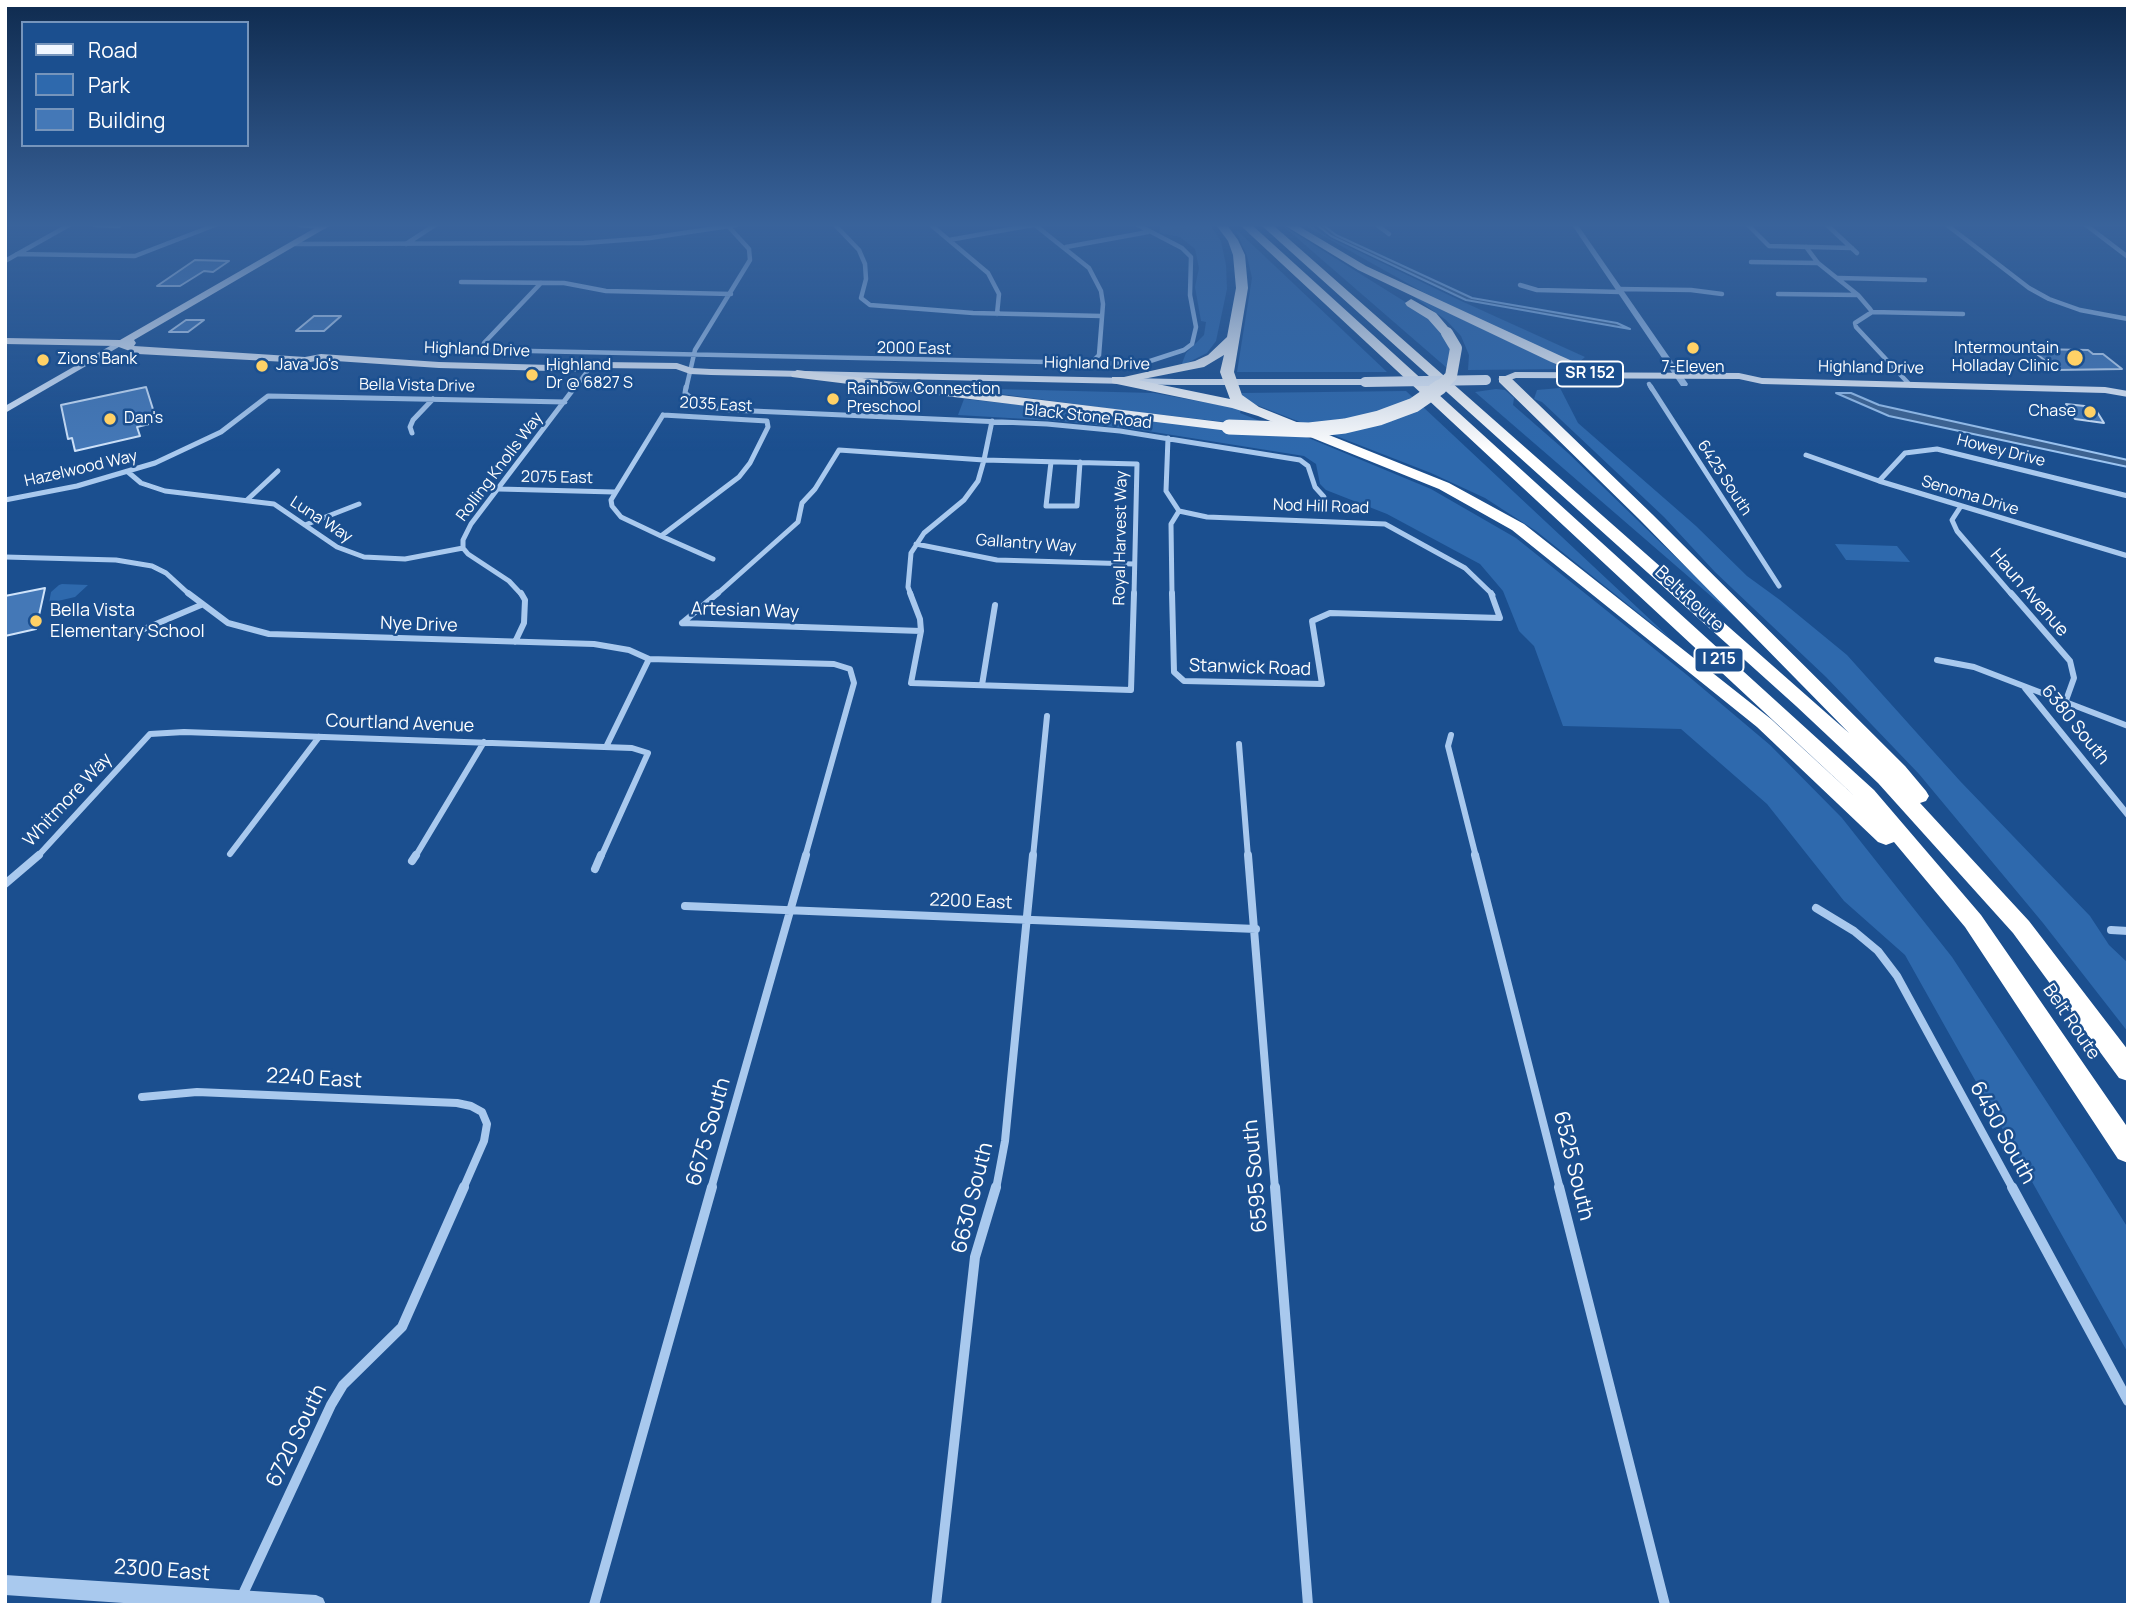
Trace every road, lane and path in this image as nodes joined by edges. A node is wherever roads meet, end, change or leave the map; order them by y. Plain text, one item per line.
1 (197, 300) edge
2 (525, 300) edge
3 (727, 300) edge
4 (863, 300) edge
5 (998, 300) edge
6 (1101, 300) edge
7 (1192, 300) edge
8 (1240, 300) edge
9 (1327, 300) edge
10 (1351, 300) edge
11 (1408, 300) edge
12 (1432, 300) edge
13 (1626, 300) edge
14 (1862, 300) edge
15 (2054, 300) edge
16 (1872, 312) junction
17 (997, 314) junction
18 (1963, 314) dead end
19 (1102, 316) junction
20 (2128, 319) edge
21 (1232, 338) junction
22 (5, 341) edge
23 (200, 342) dead end
24 (120, 344) junction
25 (252, 345) dead end
26 (321, 357) junction
27 (695, 357) junction
28 (1092, 362) junction
29 (589, 369) junction
30 (690, 371) junction
31 (797, 374) junction
32 (1612, 374) junction
33 (1495, 379) junction
34 (1118, 380) junction
35 (1681, 380) junction
36 (1230, 383) junction
37 (1649, 384) junction
38 (2128, 384) edge
39 (1910, 385) junction
40 (2105, 390) junction
41 (2128, 394) edge
42 (268, 396) joint
43 (433, 398) junction
44 (565, 401) junction
45 (5, 410) edge
46 (1263, 413) junction
47 (992, 421) junction
48 (412, 433) dead end
49 (1168, 438) junction
50 (839, 450) joint
51 (1806, 455) dead end
52 (985, 460) junction
53 (1051, 462) junction
54 (1080, 463) junction
55 (278, 471) dead end
56 (128, 472) junction
57 (1879, 481) junction
58 (499, 489) junction
59 (614, 492) junction
60 (2128, 496) edge
61 (1324, 497) dead end
62 (5, 500) edge
63 (247, 500) junction
64 (359, 504) dead end
65 (1961, 506) junction
66 (1179, 511) junction
67 (305, 525) junction
68 (661, 536) junction
69 (916, 544) junction
70 (463, 548) junction
71 (2128, 556) edge
72 (5, 557) edge
73 (713, 559) dead end
74 (1135, 564) junction
75 (1779, 586) dead end
76 (201, 605) junction
77 (995, 605) dead end
78 (1500, 618) joint
79 (922, 631) junction
80 (137, 632) dead end
81 (515, 642) junction
82 (649, 659) junction
83 (1937, 660) dead end
84 (850, 669) joint
85 (982, 685) junction
86 (2025, 688) junction
87 (2064, 703) junction
88 (1047, 716) dead end
89 (2128, 726) edge
90 (150, 734) joint
91 (1451, 735) dead end
92 (319, 737) junction
93 (484, 743) junction
94 (1239, 744) dead end
95 (606, 747) junction
96 (2128, 815) edge
97 (230, 854) dead end
98 (412, 861) dead end
99 (595, 869) dead end
100 (5, 884) edge
101 (685, 906) dead end
102 (1816, 908) dead end
103 (790, 911) junction
104 (1027, 920) junction
105 (1973, 921) junction
106 (2021, 927) junction
107 (1256, 929) junction
108 (2110, 930) dead end
109 (2128, 931) edge
110 (2128, 1070) edge
111 (142, 1097) dead end
112 (482, 1112) joint
113 (2128, 1151) edge
114 (2128, 1401) edge
115 (5, 1585) edge
116 (241, 1600) junction
117 (316, 1605) edge
118 (594, 1605) edge
119 (936, 1605) edge
120 (1308, 1605) edge
121 (1665, 1605) edge

1 - 24 main road
2 - 27 street, 2000 East
3 - 27 street
4 - 17 street
5 - 17 street
6 - 19 street
7 - 28 street, 2000 East
8 - 21 highway
9 - 105 highway, Belt Route / I 215
10 - 106 highway, Belt Route / I 215
11 - 31 highway, bridge
12 - 32 highway
13 - 35 street
14 - 16 street
15 - 20 street
16 - 18 street
16 - 39 street
17 - 19 street
19 - 28 street
21 - 34 highway
21 - 36 highway
22 - 24 main road, Highland Drive
23 - 24 main road, Highland Drive
24 - 26 main road, Highland Drive
24 - 45 main road
25 - 26 main road, Highland Drive
26 - 29 main road, Highland Drive
27 - 28 street, 2000 East
27 - 30 street
29 - 30 main road, Highland Drive
29 - 44 street, Rolling Knolls Way
30 - 31 main road, Highland Drive
30 - 47 street, Black Stone Road
31 - 34 main road, Highland Drive
32 - 33 main road, Highland Drive / SR 152
32 - 35 main road, Highland Drive / SR 152
33 - 36 main road, Highland Drive / SR 152, bridge
33 - 37 main road, Highland Drive / SR 152
33 - 106 highway
34 - 36 main road, Highland Drive
34 - 46 highway
35 - 37 main road, Highland Drive / SR 152
35 - 39 main road, Highland Drive / SR 152
36 - 46 highway
37 - 75 street, 6425 South
38 - 40 main road, Highland Drive / SR 152
39 - 40 main road, Highland Drive / SR 152
40 - 41 main road, Highland Drive / SR 152
42 - 43 street, Bella Vista Drive
42 - 56 street, Hazelwood Way
43 - 44 street, Bella Vista Drive
43 - 48 street
44 - 58 street, Rolling Knolls Way
46 - 105 highway
47 - 49 street, Black Stone Road
47 - 52 street
49 - 61 street, Black Stone Road
49 - 66 street
50 - 52 street, Royal Harvest Way
50 - 79 street, Artesian Way
51 - 57 street, Senoma Drive
52 - 53 street, Royal Harvest Way
52 - 69 street
53 - 54 street, Royal Harvest Way
53 - 54 street
54 - 74 street, Royal Harvest Way
55 - 63 street
56 - 62 street, Hazelwood Way
56 - 63 street, Luna Way
57 - 60 street, Howey Drive
57 - 65 street, Senoma Drive
58 - 59 street, 2075 East
58 - 70 street, Rolling Knolls Way
59 - 68 street
59 - 68 street, 2035 East
63 - 67 street, Luna Way
64 - 67 street
65 - 71 street, Senoma Drive
65 - 87 street, Haun Avenue
66 - 78 street, Nod Hill Road
66 - 78 street, Stanwick Road
67 - 70 street, Luna Way
68 - 73 street
69 - 74 street, Gallantry Way
69 - 79 street
70 - 81 street, Rolling Knolls Way
72 - 76 street, Nye Drive
74 - 85 street, Royal Harvest Way
76 - 80 street
76 - 81 street, Nye Drive
77 - 85 street
79 - 85 street, Royal Harvest Way
81 - 82 street, Nye Drive
82 - 84 street, Nye Drive
82 - 95 street
83 - 86 street
84 - 103 street, 6675 South
86 - 87 street
86 - 96 street, 6380 South
87 - 89 street
88 - 104 street, 6630 South
90 - 92 street, Courtland Avenue
90 - 100 street, Whitmore Way
91 - 121 street, 6525 South
92 - 93 street, Courtland Avenue
92 - 97 street
93 - 95 street, Courtland Avenue
93 - 98 street
94 - 107 street, 6595 South
95 - 99 street, Courtland Avenue
101 - 103 street, 2200 East
102 - 114 street, 6450 South
103 - 104 street, 2200 East
103 - 118 street, 6675 South
104 - 107 street, 2200 East
104 - 119 street, 6630 South
105 - 113 highway, Belt Route / I 215
106 - 110 highway, Belt Route / I 215
107 - 120 street, 6595 South
108 - 109 street
111 - 112 street, 2240 East
112 - 116 street, 6720 South
115 - 116 street, 2300 East
116 - 117 street, 2300 East

